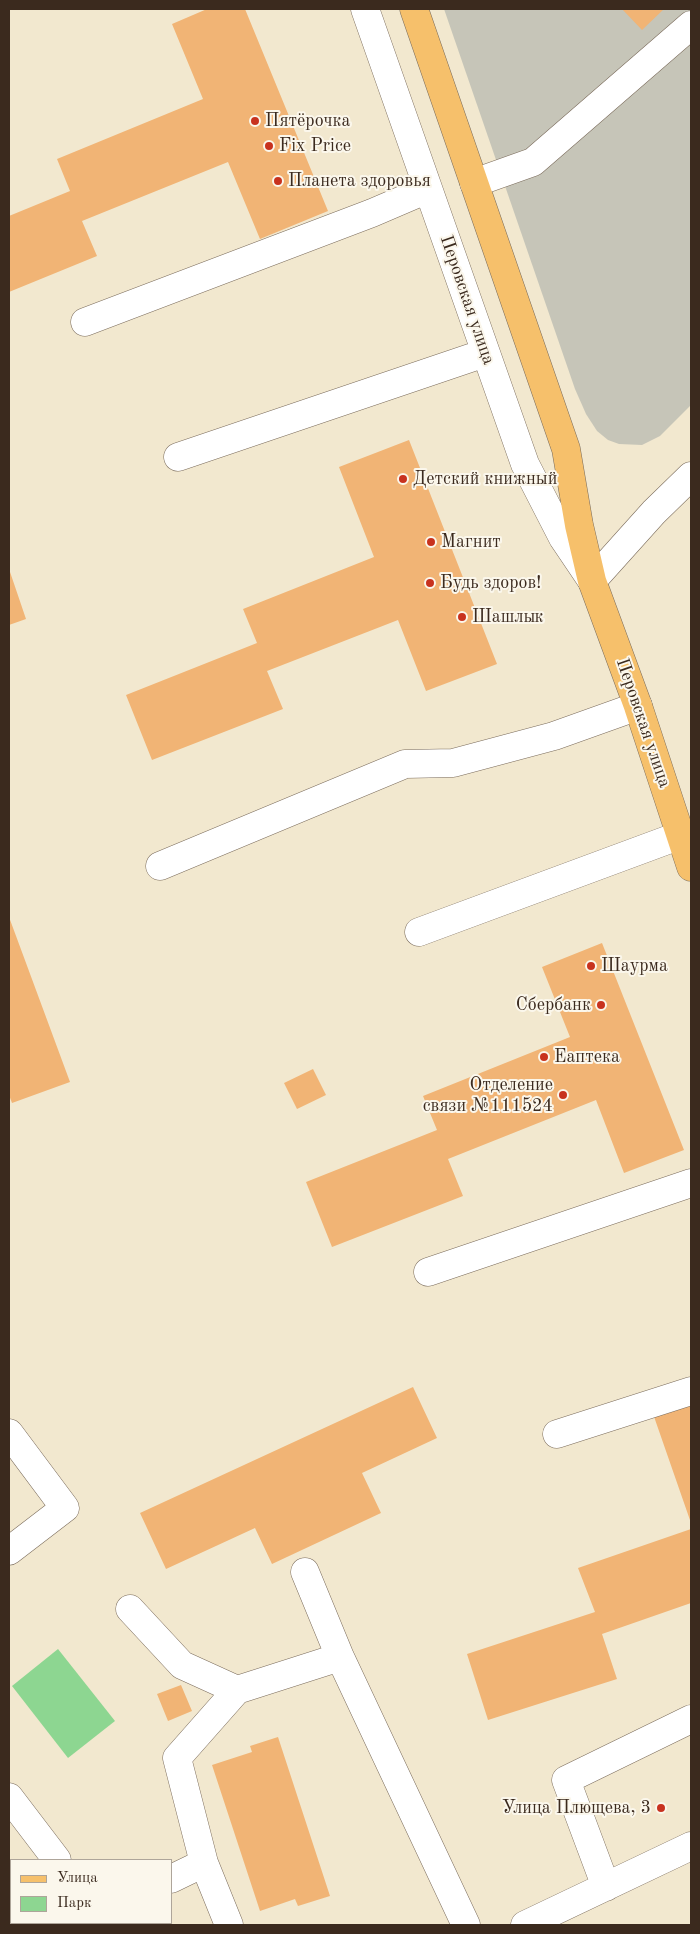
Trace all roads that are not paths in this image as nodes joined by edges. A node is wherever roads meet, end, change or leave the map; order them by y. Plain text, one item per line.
1 (365, 9) edge
2 (414, 9) edge
3 (691, 24) edge
4 (474, 182) junction
5 (428, 189) junction
6 (85, 322) dead end
7 (485, 353) junction
8 (178, 457) dead end
9 (691, 476) edge
10 (592, 581) junction
11 (638, 706) junction
12 (680, 835) junction
13 (160, 866) dead end
14 (691, 867) edge
15 (419, 932) dead end
16 (691, 1184) edge
17 (428, 1272) dead end
18 (691, 1390) edge
19 (9, 1433) edge
20 (556, 1434) dead end
21 (9, 1551) edge
22 (305, 1572) dead end
23 (130, 1608) dead end
24 (340, 1657) junction
25 (237, 1690) junction
26 (691, 1719) edge
27 (9, 1798) edge
28 (691, 1846) edge
29 (56, 1859) edge
30 (204, 1862) junction
31 (172, 1878) edge
32 (606, 1887) junction
33 (229, 1925) edge
34 (466, 1925) edge
35 (525, 1925) edge

1 - 5 street, Перовская улица
2 - 4 main road, Перовская улица
3 - 4 street
4 - 10 main road, Перовская улица
5 - 6 street
5 - 7 street, Перовская улица
7 - 8 street
7 - 10 street, Перовская улица
9 - 10 street
10 - 11 main road, Перовская улица
11 - 12 main road, Перовская улица
11 - 13 street
12 - 14 main road, Перовская улица
12 - 15 street
16 - 17 street
18 - 20 street
19 - 21 street
22 - 24 street
23 - 25 street
24 - 25 street
24 - 34 street
25 - 30 street
26 - 32 street
27 - 29 street
28 - 32 street
30 - 31 street
30 - 33 street
32 - 35 street

